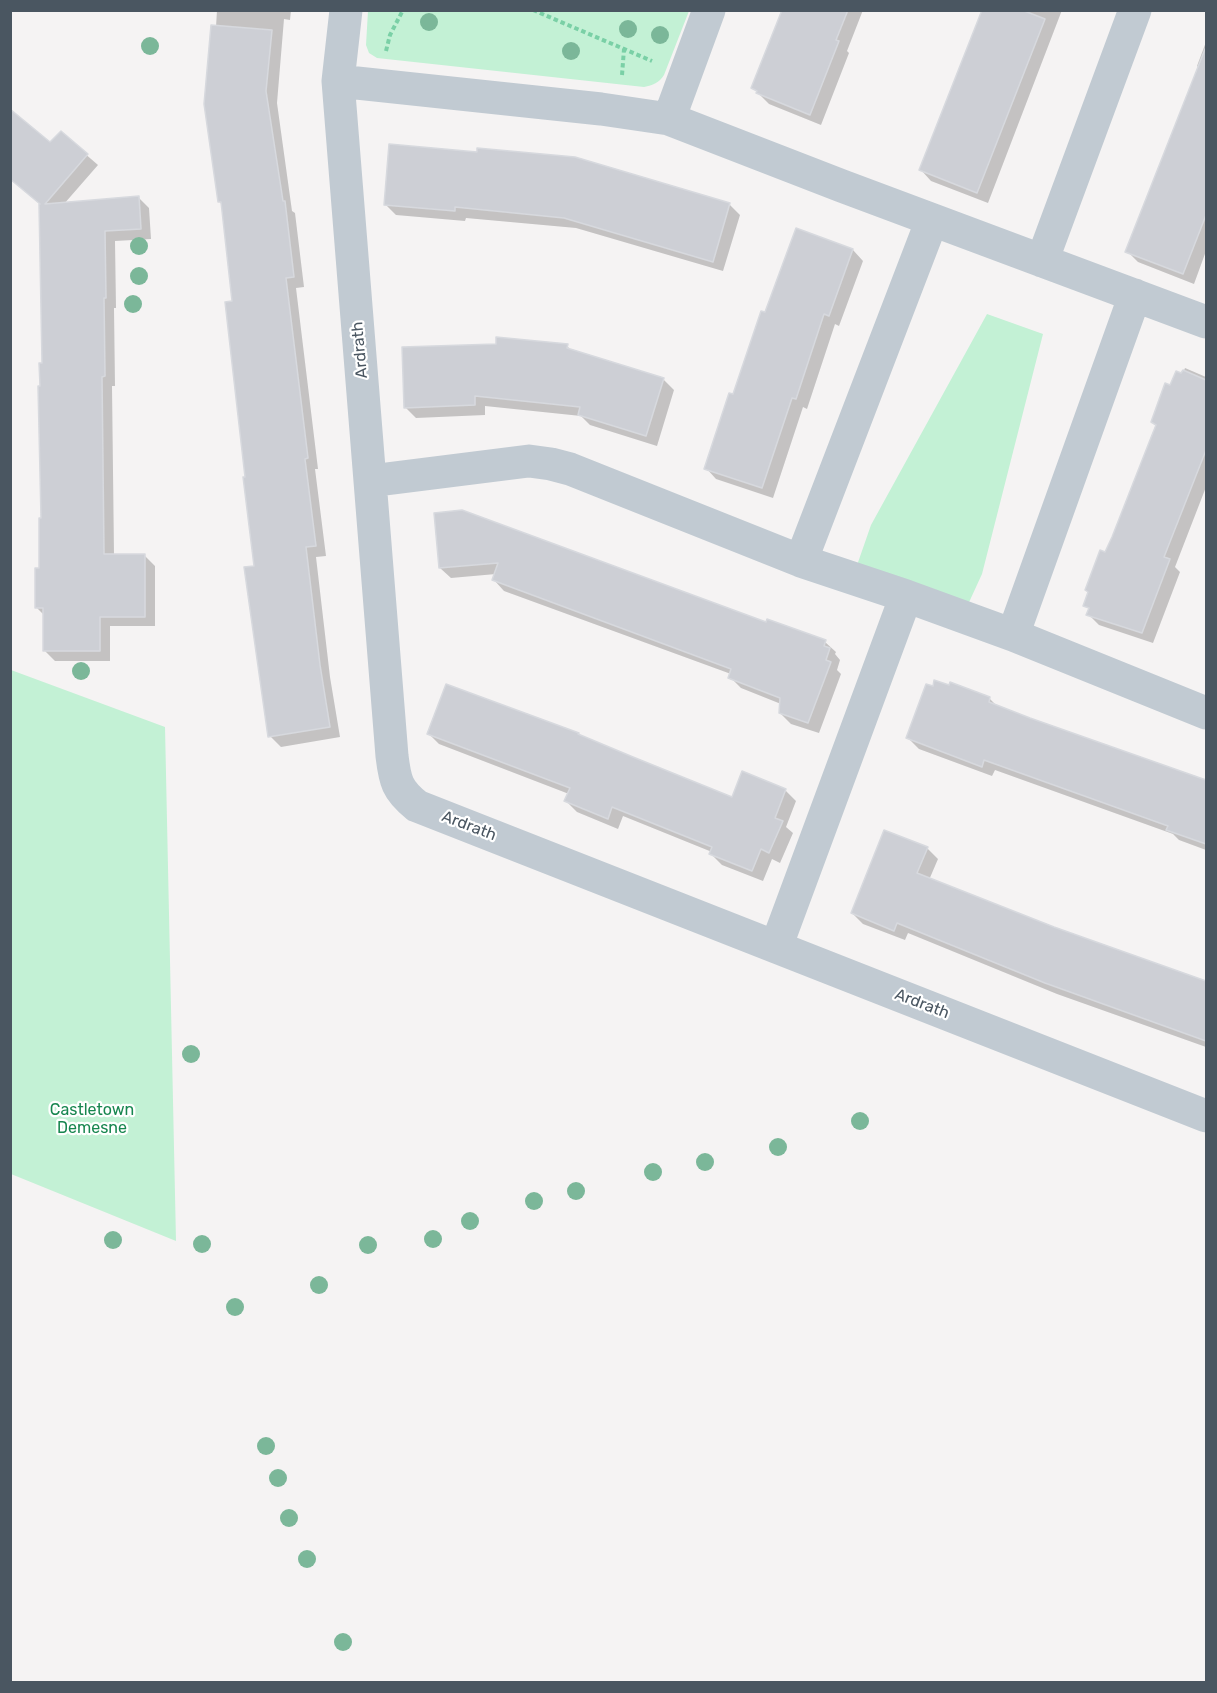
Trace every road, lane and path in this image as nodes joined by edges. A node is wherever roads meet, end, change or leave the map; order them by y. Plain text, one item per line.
1 (346, 10) edge
2 (403, 10) edge
3 (534, 10) edge
4 (710, 10) edge
5 (1135, 10) edge
6 (386, 52) dead end
7 (685, 75) junction
8 (338, 81) junction
9 (669, 119) junction
10 (932, 220) junction
11 (1042, 261) junction
12 (1135, 295) junction
13 (1206, 322) edge
14 (370, 481) junction
15 (801, 561) junction
16 (906, 596) junction
17 (1013, 635) junction
18 (1206, 713) edge
19 (776, 947) junction
20 (1206, 1116) edge

1 - 8 street, Ardrath
2 - 6 path
3 - 7 path
4 - 7 street
5 - 11 street
7 - 9 street
8 - 9 street
8 - 14 street, Ardrath
9 - 10 street
10 - 11 street
10 - 15 street
11 - 12 street
12 - 13 street
12 - 17 street
14 - 15 street
14 - 19 street, Ardrath
15 - 16 street
16 - 17 street
16 - 19 street
17 - 18 street
19 - 20 street, Ardrath

